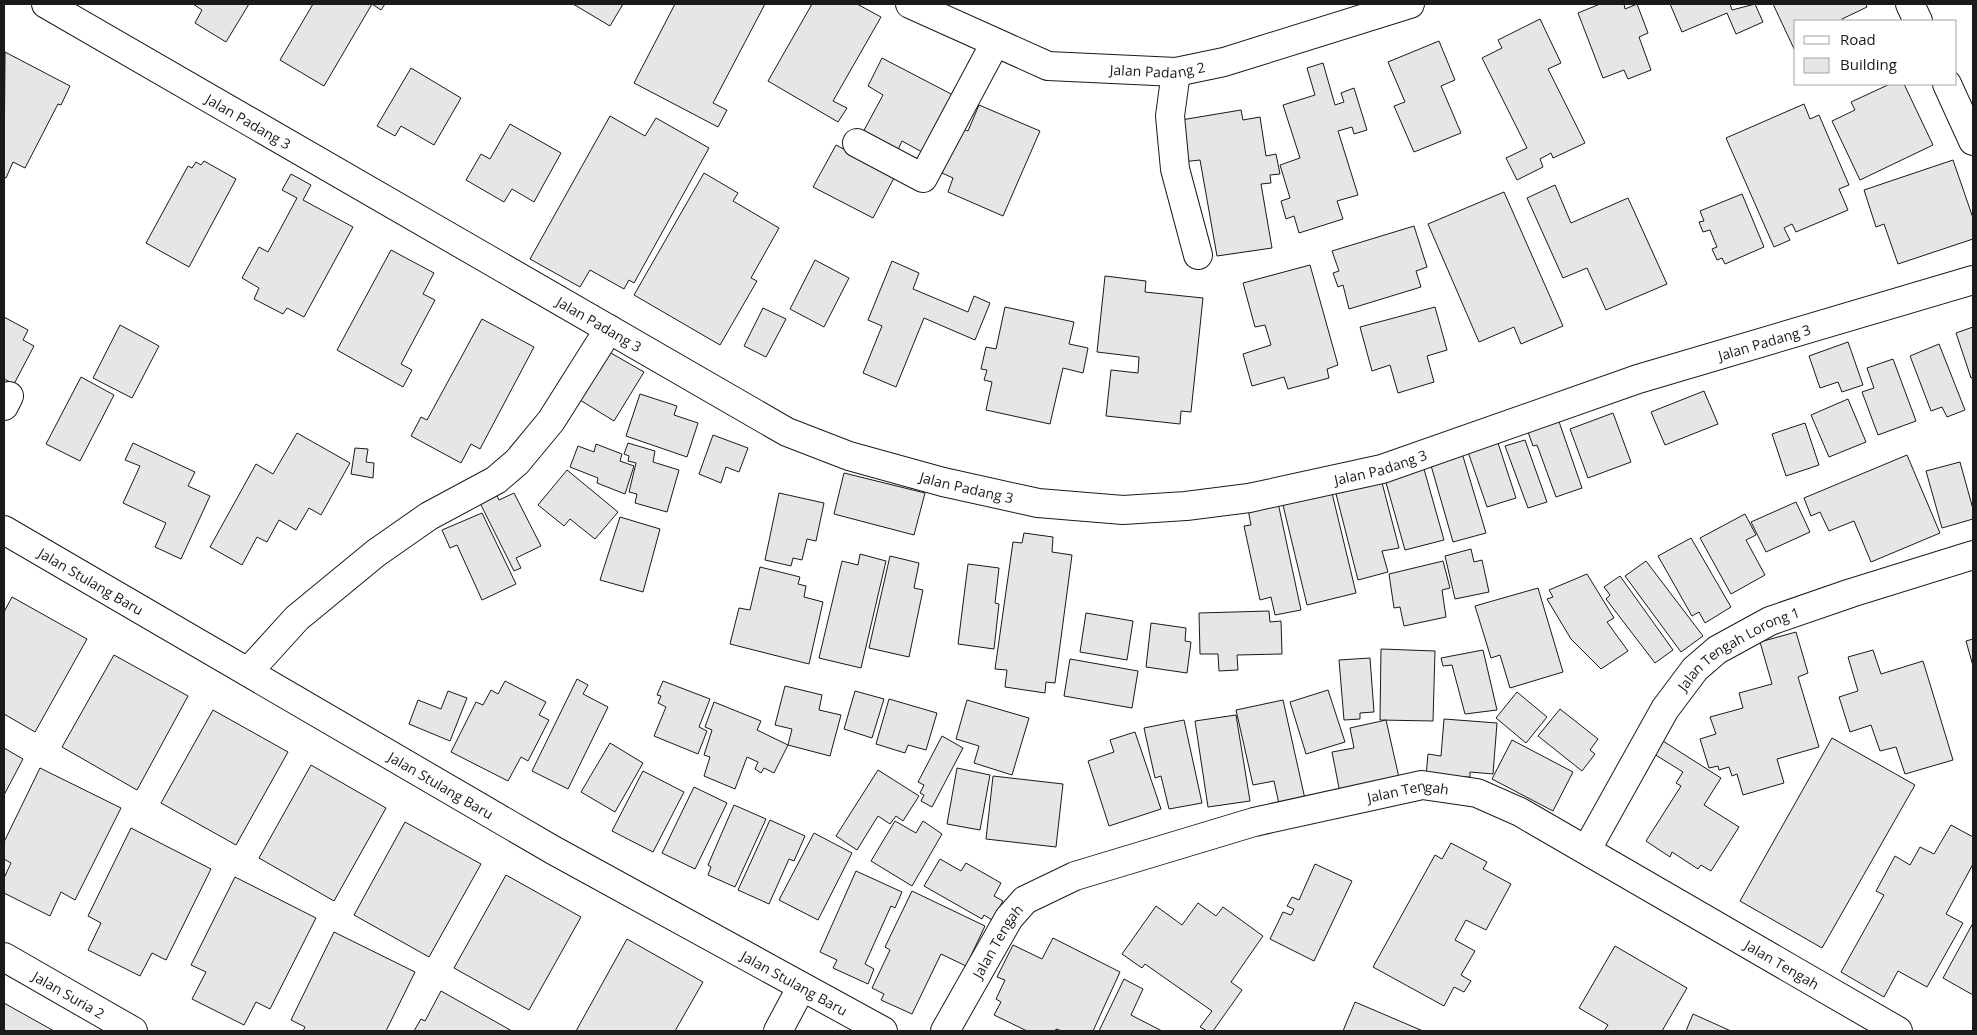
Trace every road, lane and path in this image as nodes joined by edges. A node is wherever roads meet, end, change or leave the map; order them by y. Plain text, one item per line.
1 (46, 4) edge
2 (910, 4) edge
3 (1410, 4) edge
4 (1910, 4) edge
5 (1918, 20) edge
6 (995, 43) junction
7 (1176, 72) junction
8 (1947, 85) edge
9 (1973, 141) edge
10 (857, 143) dead end
11 (1198, 255) dead end
12 (1973, 280) edge
13 (609, 329) junction
14 (4, 530) edge
15 (1973, 555) edge
16 (248, 672) junction
17 (1587, 849) junction
18 (4, 957) edge
19 (801, 988) junction
20 (133, 1031) edge
21 (778, 1031) edge
22 (883, 1031) edge
23 (945, 1031) edge
24 (1898, 1031) edge

1 - 13 street, Jalan Padang 3
2 - 6 street, Jalan Padang 2
3 - 7 street, Jalan Padang 2
4 - 5 street
6 - 7 street, Jalan Padang 2
6 - 10 street
7 - 11 street
8 - 9 street
12 - 13 street, Jalan Padang 3
13 - 16 street
14 - 16 street, Jalan Stulang Baru
15 - 17 street, Jalan Tengah Lorong 1
16 - 19 street, Jalan Stulang Baru
17 - 23 street, Jalan Tengah
17 - 24 street, Jalan Tengah
18 - 20 street, Jalan Suria 2
19 - 21 street
19 - 22 street, Jalan Stulang Baru

